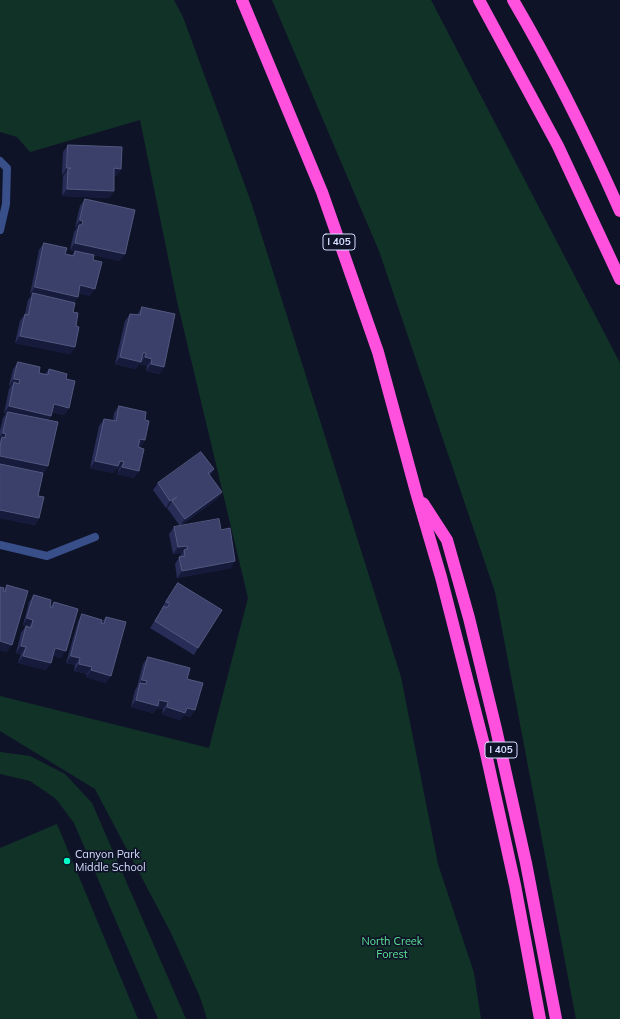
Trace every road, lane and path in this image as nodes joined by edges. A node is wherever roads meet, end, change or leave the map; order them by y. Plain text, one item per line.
1 (242, 0) edge
2 (479, 0) edge
3 (513, 0) edge
4 (0, 161) edge
5 (620, 211) edge
6 (0, 230) edge
7 (620, 279) edge
8 (416, 492) junction
9 (95, 537) dead end
10 (0, 545) edge
11 (540, 1019) edge
12 (556, 1019) edge

1 - 8 highway, I 405
2 - 7 highway
3 - 5 highway
4 - 6 street
8 - 11 highway, I 405
8 - 12 highway, I 405
9 - 10 street

